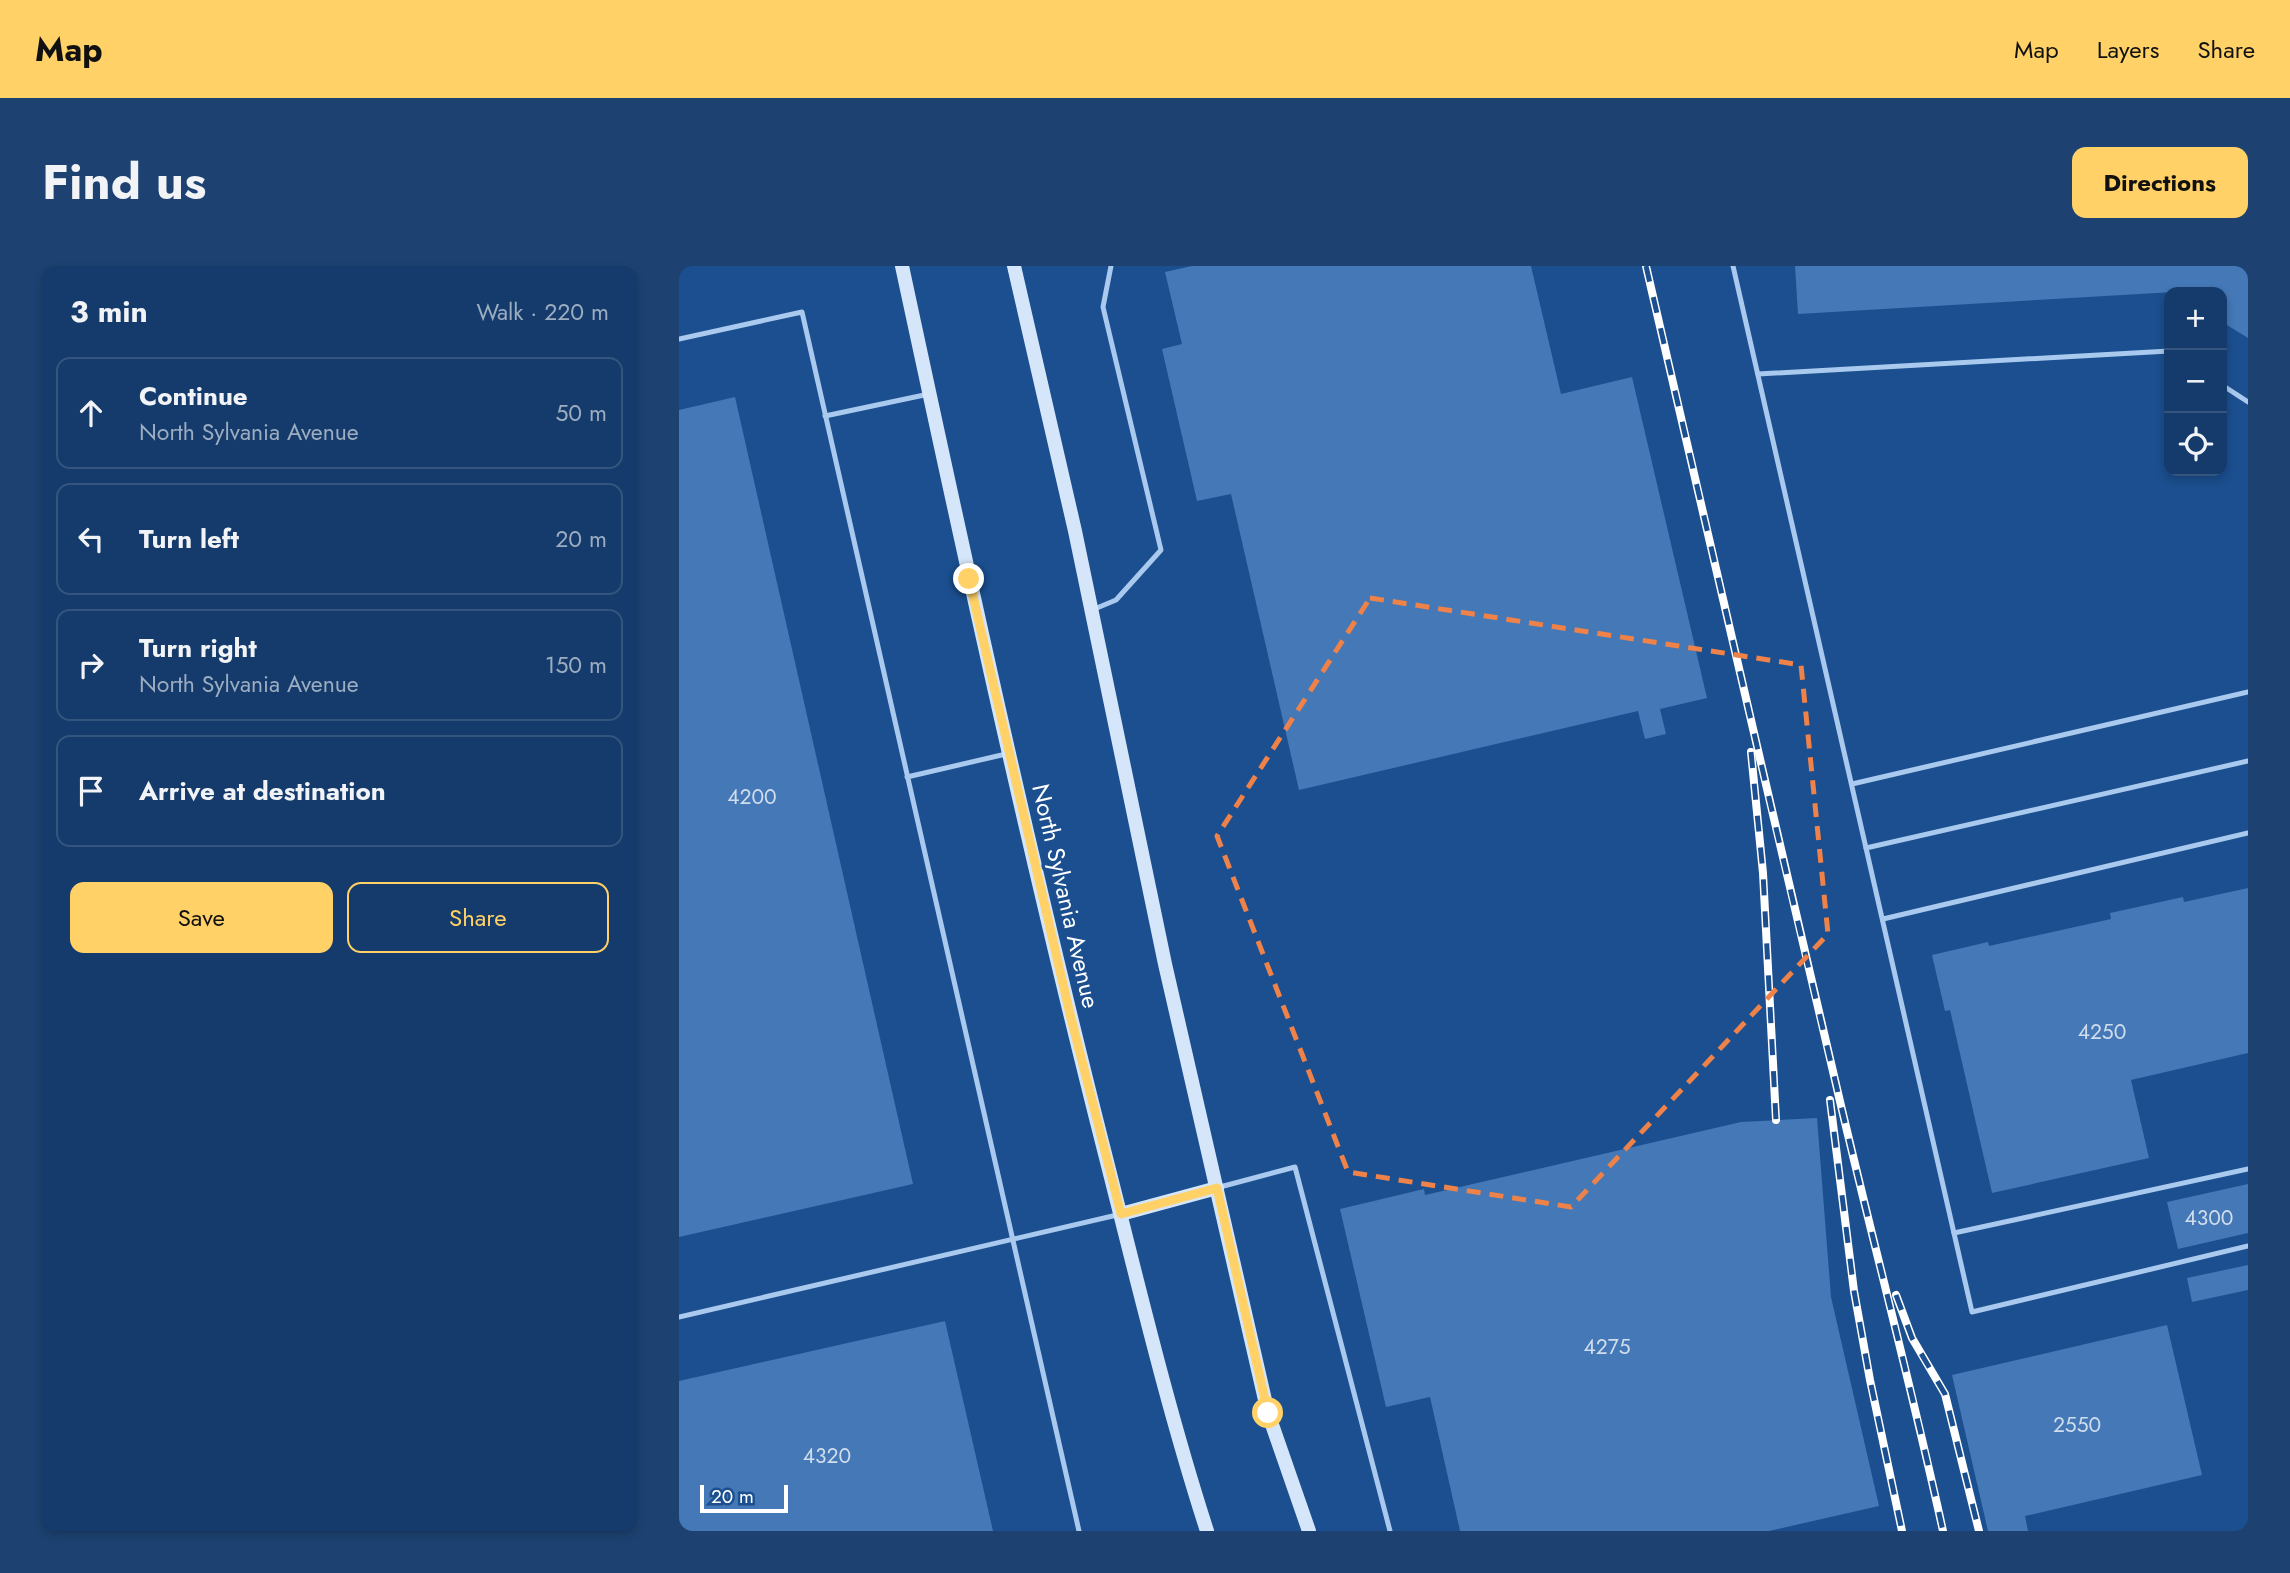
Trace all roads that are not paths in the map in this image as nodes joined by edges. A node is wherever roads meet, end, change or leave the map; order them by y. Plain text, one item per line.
1 (902, 266) edge
2 (1014, 266) edge
3 (1111, 266) edge
4 (1733, 266) edge
5 (679, 339) edge
6 (2164, 351) edge
7 (1758, 374) junction
8 (2227, 388) edge
9 (929, 394) junction
10 (2248, 402) edge
11 (825, 416) junction
12 (1092, 611) junction
13 (2248, 692) edge
14 (1009, 753) junction
15 (2248, 761) edge
16 (907, 776) junction
17 (1852, 784) junction
18 (2248, 833) edge
19 (1866, 848) junction
20 (1883, 919) junction
21 (2248, 1169) edge
22 (1217, 1188) junction
23 (1121, 1214) junction
24 (1954, 1233) junction
25 (1012, 1240) junction
26 (2248, 1246) edge
27 (679, 1317) edge
28 (1079, 1531) edge
29 (1207, 1531) edge
30 (1309, 1531) edge
31 (1390, 1531) edge

1 - 9 main road, North Sylvania Avenue
2 - 12 main road
3 - 12 lane
4 - 7 lane
5 - 11 lane
6 - 7 lane
7 - 17 lane
8 - 10 lane
9 - 11 lane
9 - 14 main road, North Sylvania Avenue
11 - 16 lane
12 - 22 main road
13 - 17 lane
14 - 16 lane
14 - 23 main road, North Sylvania Avenue
15 - 19 lane
16 - 25 lane
17 - 19 lane
18 - 20 lane
19 - 20 lane
20 - 24 lane
21 - 24 lane
22 - 23 main road
22 - 30 main road
22 - 31 lane
23 - 25 lane
23 - 29 main road, North Sylvania Avenue
24 - 26 lane
25 - 27 lane
25 - 28 lane

